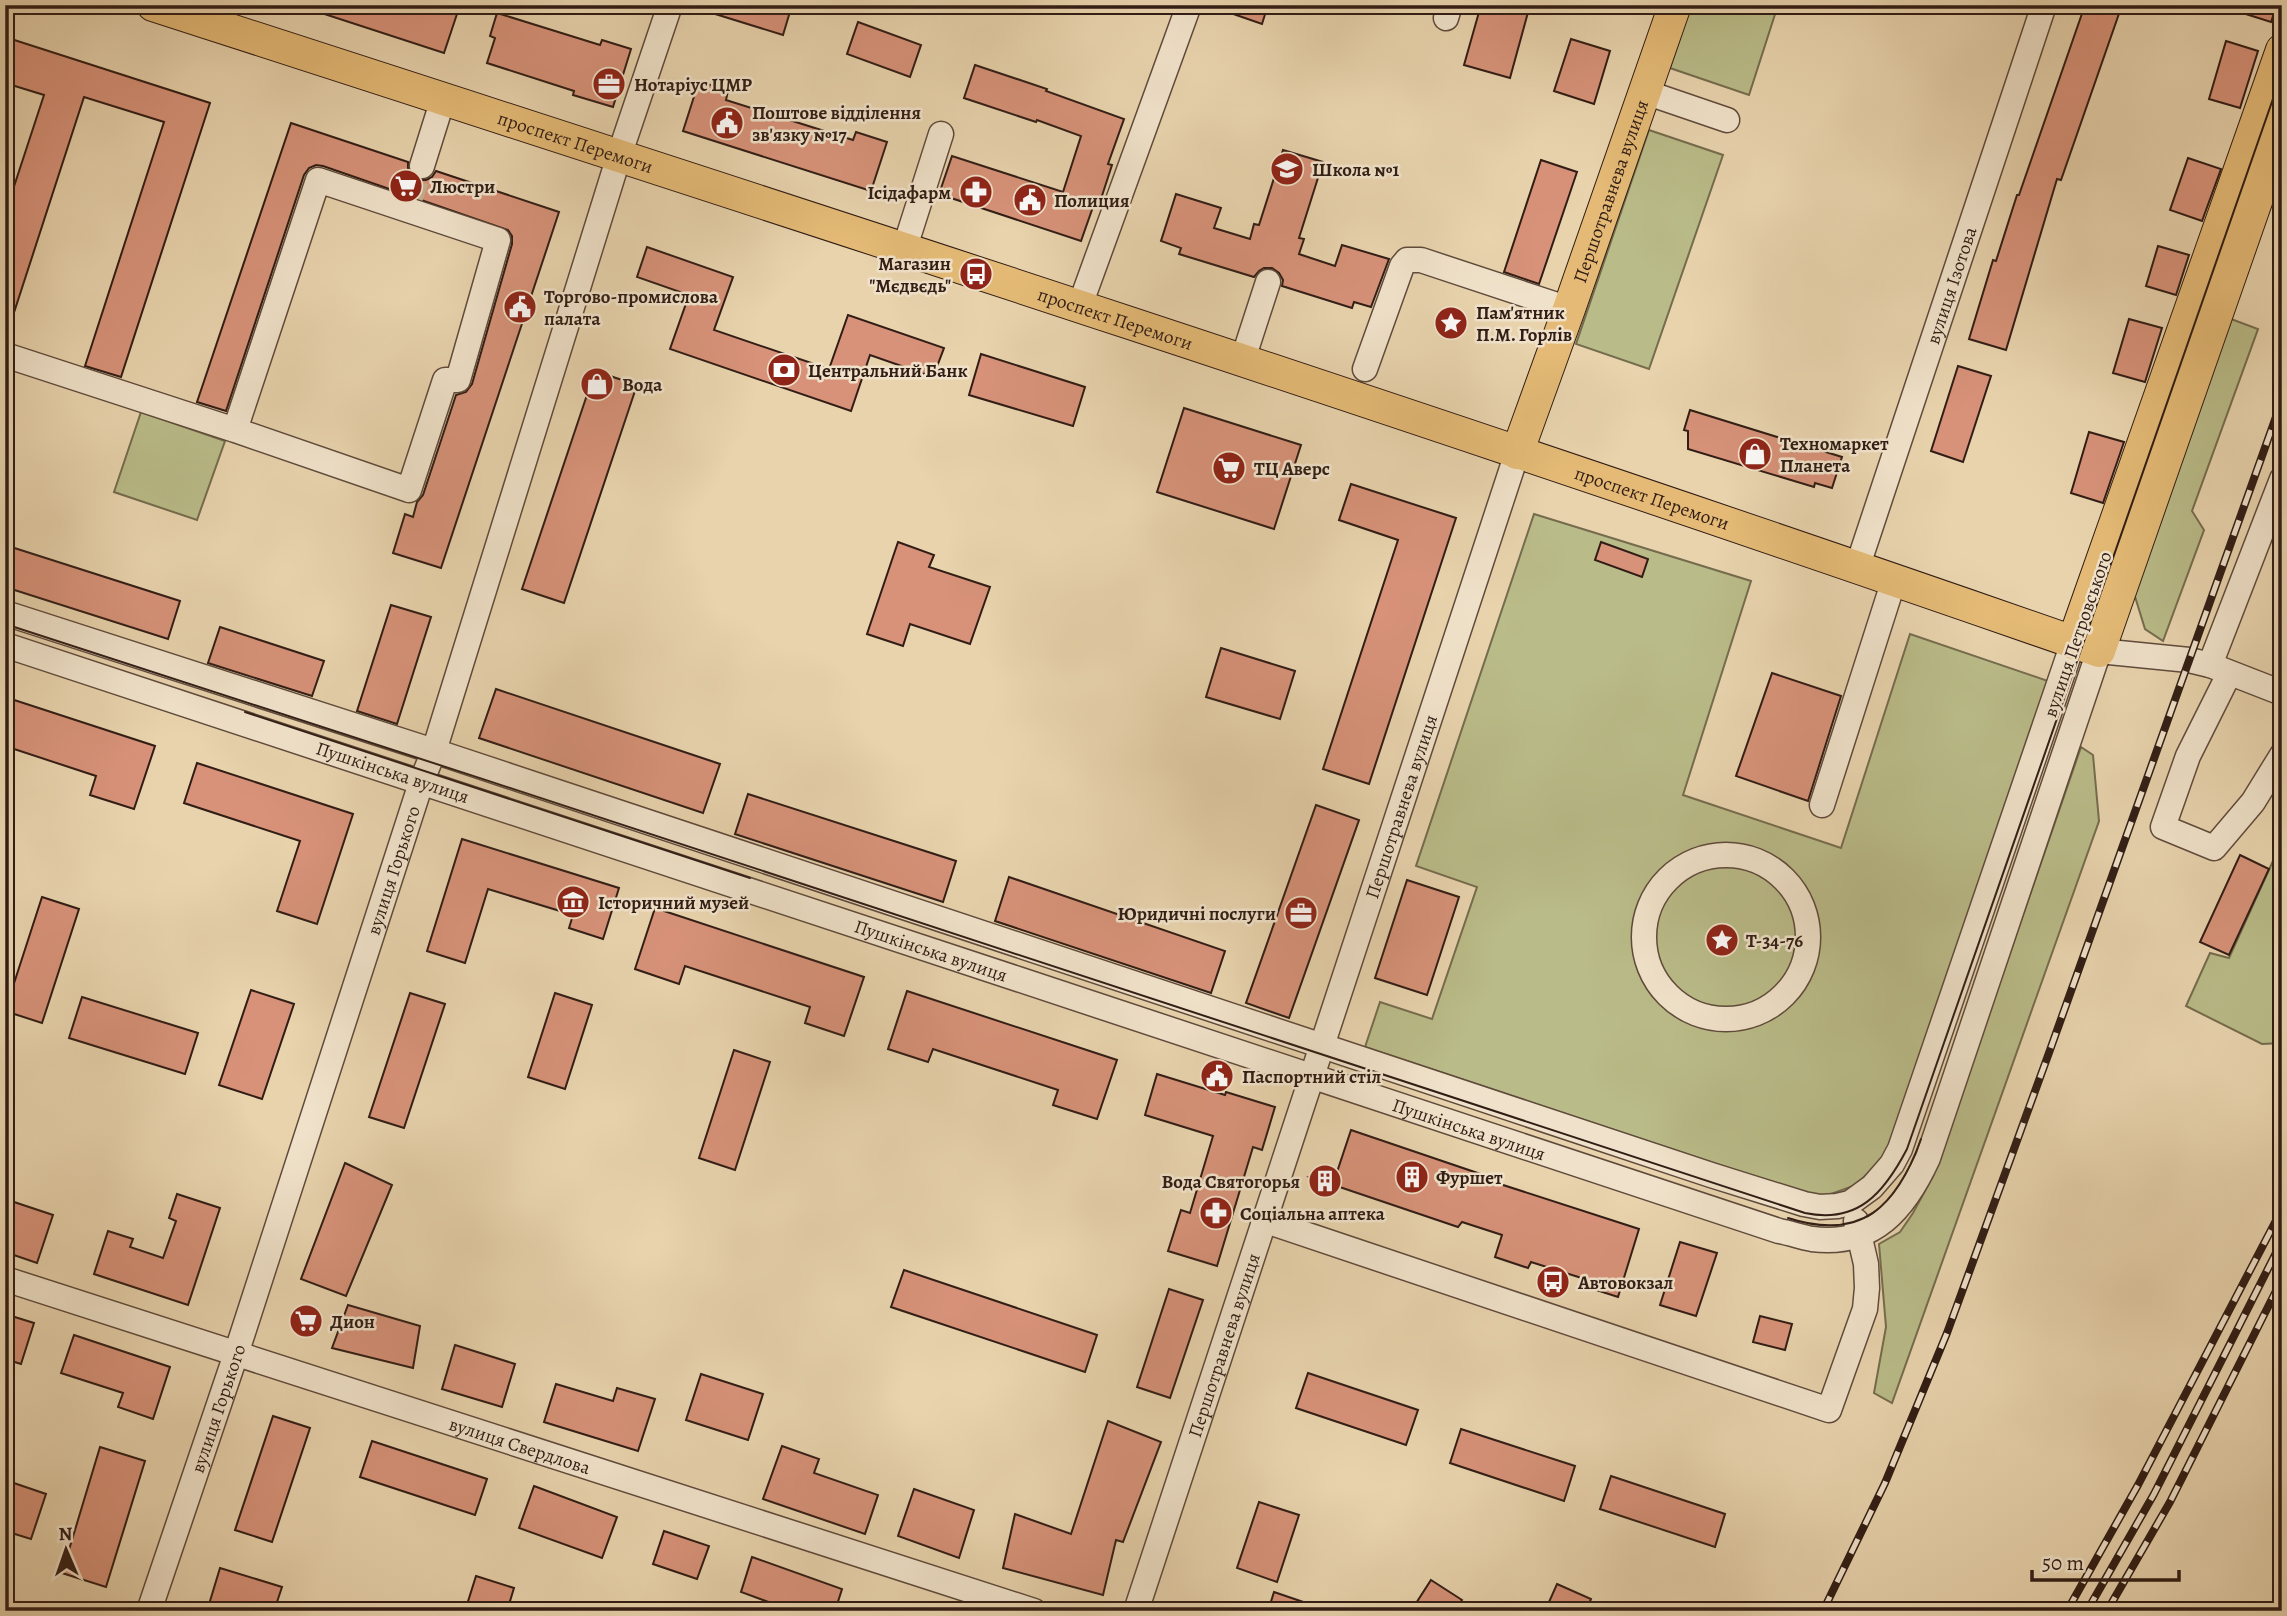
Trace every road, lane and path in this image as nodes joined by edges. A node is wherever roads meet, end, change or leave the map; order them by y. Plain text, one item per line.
1 (153, 5) edge
2 (670, 5) edge
3 (1189, 5) edge
4 (1675, 5) edge
5 (2045, 5) edge
6 (2282, 50) edge
7 (1645, 92) junction
8 (443, 99) junction
9 (1727, 120) dead end
10 (2282, 127) edge
11 (941, 134) dead end
12 (619, 156) junction
13 (422, 166) tunnel mouth
14 (904, 250) junction
15 (1268, 282) dead end
16 (1079, 308) junction
17 (1569, 309) junction
18 (5, 355) edge
19 (1242, 362) junction
20 (1365, 369) dead end
21 (235, 430) junction
22 (1517, 453) junction
23 (2282, 479) edge
24 (1857, 568) junction
25 (1894, 580) junction
26 (5, 613) edge
27 (5, 645) edge
28 (2086, 647) junction
29 (2220, 669) junction
30 (2282, 693) edge
31 (433, 751) junction
32 (2282, 755) edge
33 (422, 780) junction
34 (1822, 805) dead end
35 (1692, 862) joint
36 (1320, 1045) junction
37 (1312, 1077) junction
38 (1850, 1203) junction
39 (1264, 1220) junction
40 (1861, 1234) junction
41 (5, 1279) edge
42 (236, 1354) junction
43 (149, 1611) edge
44 (1034, 1611) edge
45 (1136, 1611) edge

1 - 8 main road, проспект Перемоги
2 - 12 street, вулиця Горького
3 - 16 street
4 - 7 main road, Першотравнева вулиця
5 - 24 street, вулиця Ізотова
6 - 28 main road, вулиця Петровського
7 - 9 street
7 - 17 main road, Першотравнева вулиця
8 - 12 main road, проспект Перемоги
8 - 13 street
10 - 28 main road, вулиця Петровського
11 - 14 street
12 - 14 main road, проспект Перемоги
12 - 31 street, вулиця Горького
14 - 16 main road, проспект Перемоги
15 - 19 street
16 - 19 main road, проспект Перемоги
17 - 20 street
17 - 22 main road, Першотравнева вулиця
18 - 21 street
19 - 22 main road, проспект Перемоги
21 - 21 street
22 - 24 main road, проспект Перемоги
22 - 36 street, Першотравнева вулиця
23 - 29 street
24 - 25 main road, проспект Перемоги
25 - 28 main road, проспект Перемоги
25 - 34 street
26 - 31 street, Пушкінська вулиця
27 - 33 street, Пушкінська вулиця
28 - 29 street
28 - 38 street, вулиця Петровського
28 - 40 street, вулиця Петровського
29 - 30 street
29 - 32 street
31 - 33 street, вулиця Горького
31 - 36 street, Пушкінська вулиця
33 - 37 street, Пушкінська вулиця
33 - 42 street, вулиця Горького
35 - 35 street
36 - 37 street, Першотравнева вулиця
36 - 38 street, Пушкінська вулиця
37 - 39 street, Першотравнева вулиця
37 - 40 street, Пушкінська вулиця
38 - 40 street
39 - 40 street
39 - 45 street, Першотравнева вулиця
41 - 42 street, вулиця Свердлова
42 - 43 street, вулиця Горького
42 - 44 street, вулиця Свердлова

